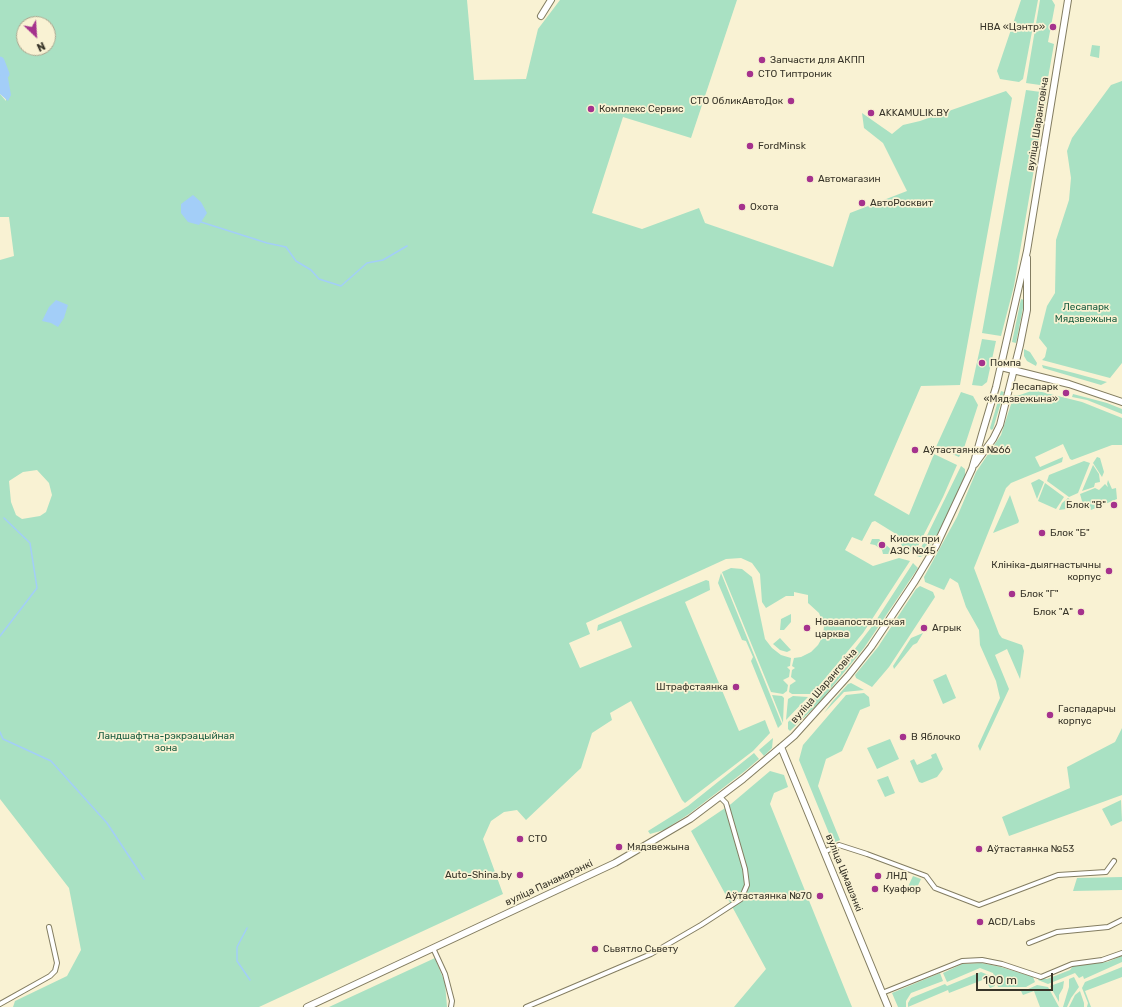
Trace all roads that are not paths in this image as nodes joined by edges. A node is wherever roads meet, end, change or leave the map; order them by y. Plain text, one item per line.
1 (551, 0) edge
2 (1068, 0) edge
3 (541, 16) dead end
4 (1027, 251) junction
5 (1001, 367) junction
6 (1014, 370) junction
7 (1122, 402) edge
8 (972, 469) junction
9 (781, 747) junction
10 (720, 797) junction
11 (824, 852) junction
12 (1114, 861) dead end
13 (1122, 920) edge
14 (49, 928) dead end
15 (1029, 943) dead end
16 (433, 948) junction
17 (1122, 953) edge
18 (882, 993) junction
19 (0, 1004) edge
20 (307, 1007) edge
21 (451, 1007) edge
22 (526, 1007) edge
23 (888, 1007) edge

1 - 3 main road
2 - 4 main road, вуліца Шаранговіча
4 - 5 main road, вуліца Шаранговіча
4 - 6 main road, вуліца Шаранговіча
5 - 6 main road
5 - 8 main road, вуліца Шаранговіча
6 - 7 main road
6 - 8 main road, вуліца Шаранговіча
8 - 9 main road, вуліца Шаранговіча
9 - 10 main road, вуліца Панамарэнкі
9 - 11 main road, вуліца Цімашэнкі
10 - 16 main road, вуліца Панамарэнкі
10 - 22 street
11 - 12 street
11 - 18 main road, вуліца Цімашэнкі
13 - 15 street
14 - 19 street
16 - 20 main road, вуліца Панамарэнкі
16 - 21 street
17 - 18 street
18 - 23 main road, вуліца Цімашэнкі

